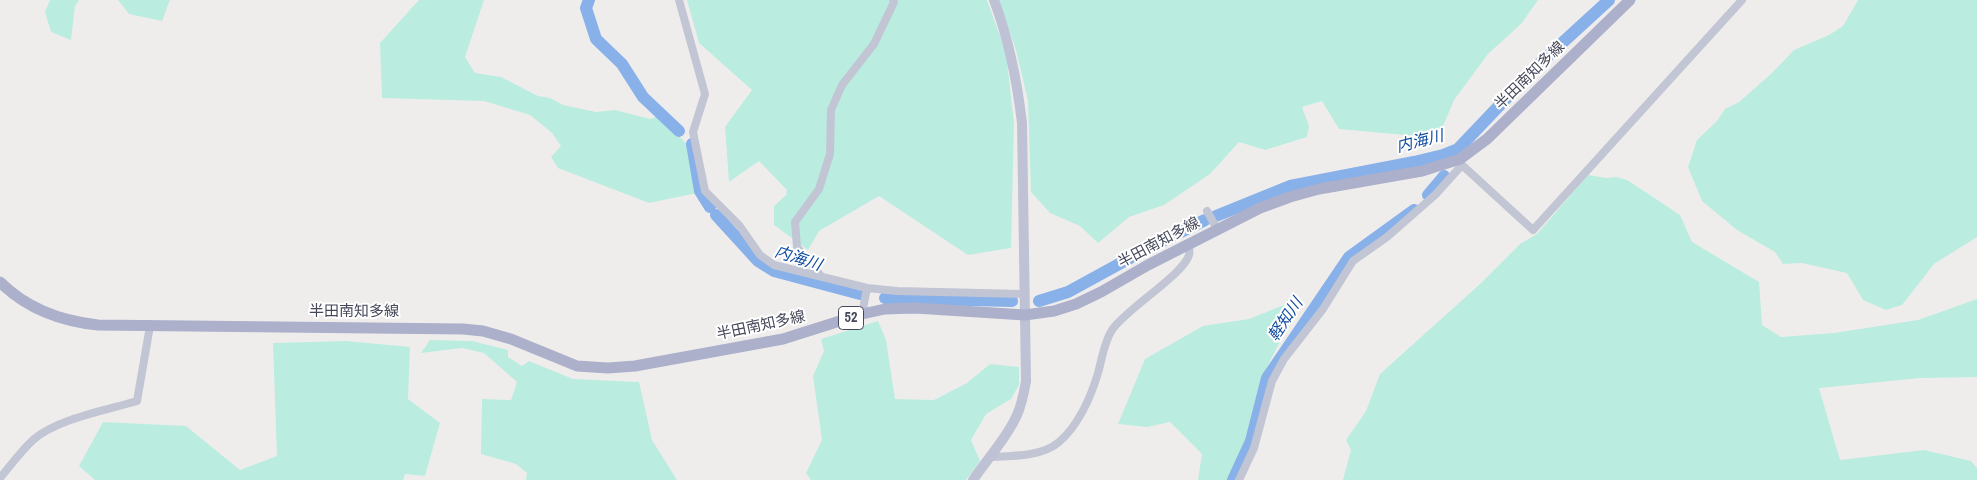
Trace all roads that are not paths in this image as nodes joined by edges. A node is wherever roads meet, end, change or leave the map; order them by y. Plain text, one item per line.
1 (680, 0) edge
2 (893, 0) edge
3 (994, 0) edge
4 (1630, 0) edge
5 (1742, 0) edge
6 (1461, 162) junction
7 (1207, 211) dead end
8 (1218, 229) junction
9 (1189, 244) junction
10 (821, 276) junction
11 (0, 282) edge
12 (867, 288) junction
13 (1024, 294) junction
14 (862, 314) junction
15 (1024, 315) junction
16 (150, 326) junction
17 (989, 456) junction
18 (0, 478) edge
19 (973, 480) edge
20 (1238, 480) edge

1 - 10 street
2 - 10 street
3 - 13 street
4 - 6 main road, 半田南知多線 / 52
5 - 6 street
6 - 8 main road, 半田南知多線 / 52
6 - 20 street
7 - 8 street
8 - 9 main road, 半田南知多線 / 52
9 - 15 main road, 半田南知多線 / 52
9 - 17 street
10 - 12 street
11 - 16 main road, 半田南知多線 / 52
12 - 13 street
12 - 14 street
13 - 15 street
14 - 15 main road, 半田南知多線 / 52
14 - 16 main road, 半田南知多線 / 52
15 - 17 street
16 - 18 street
17 - 19 street

